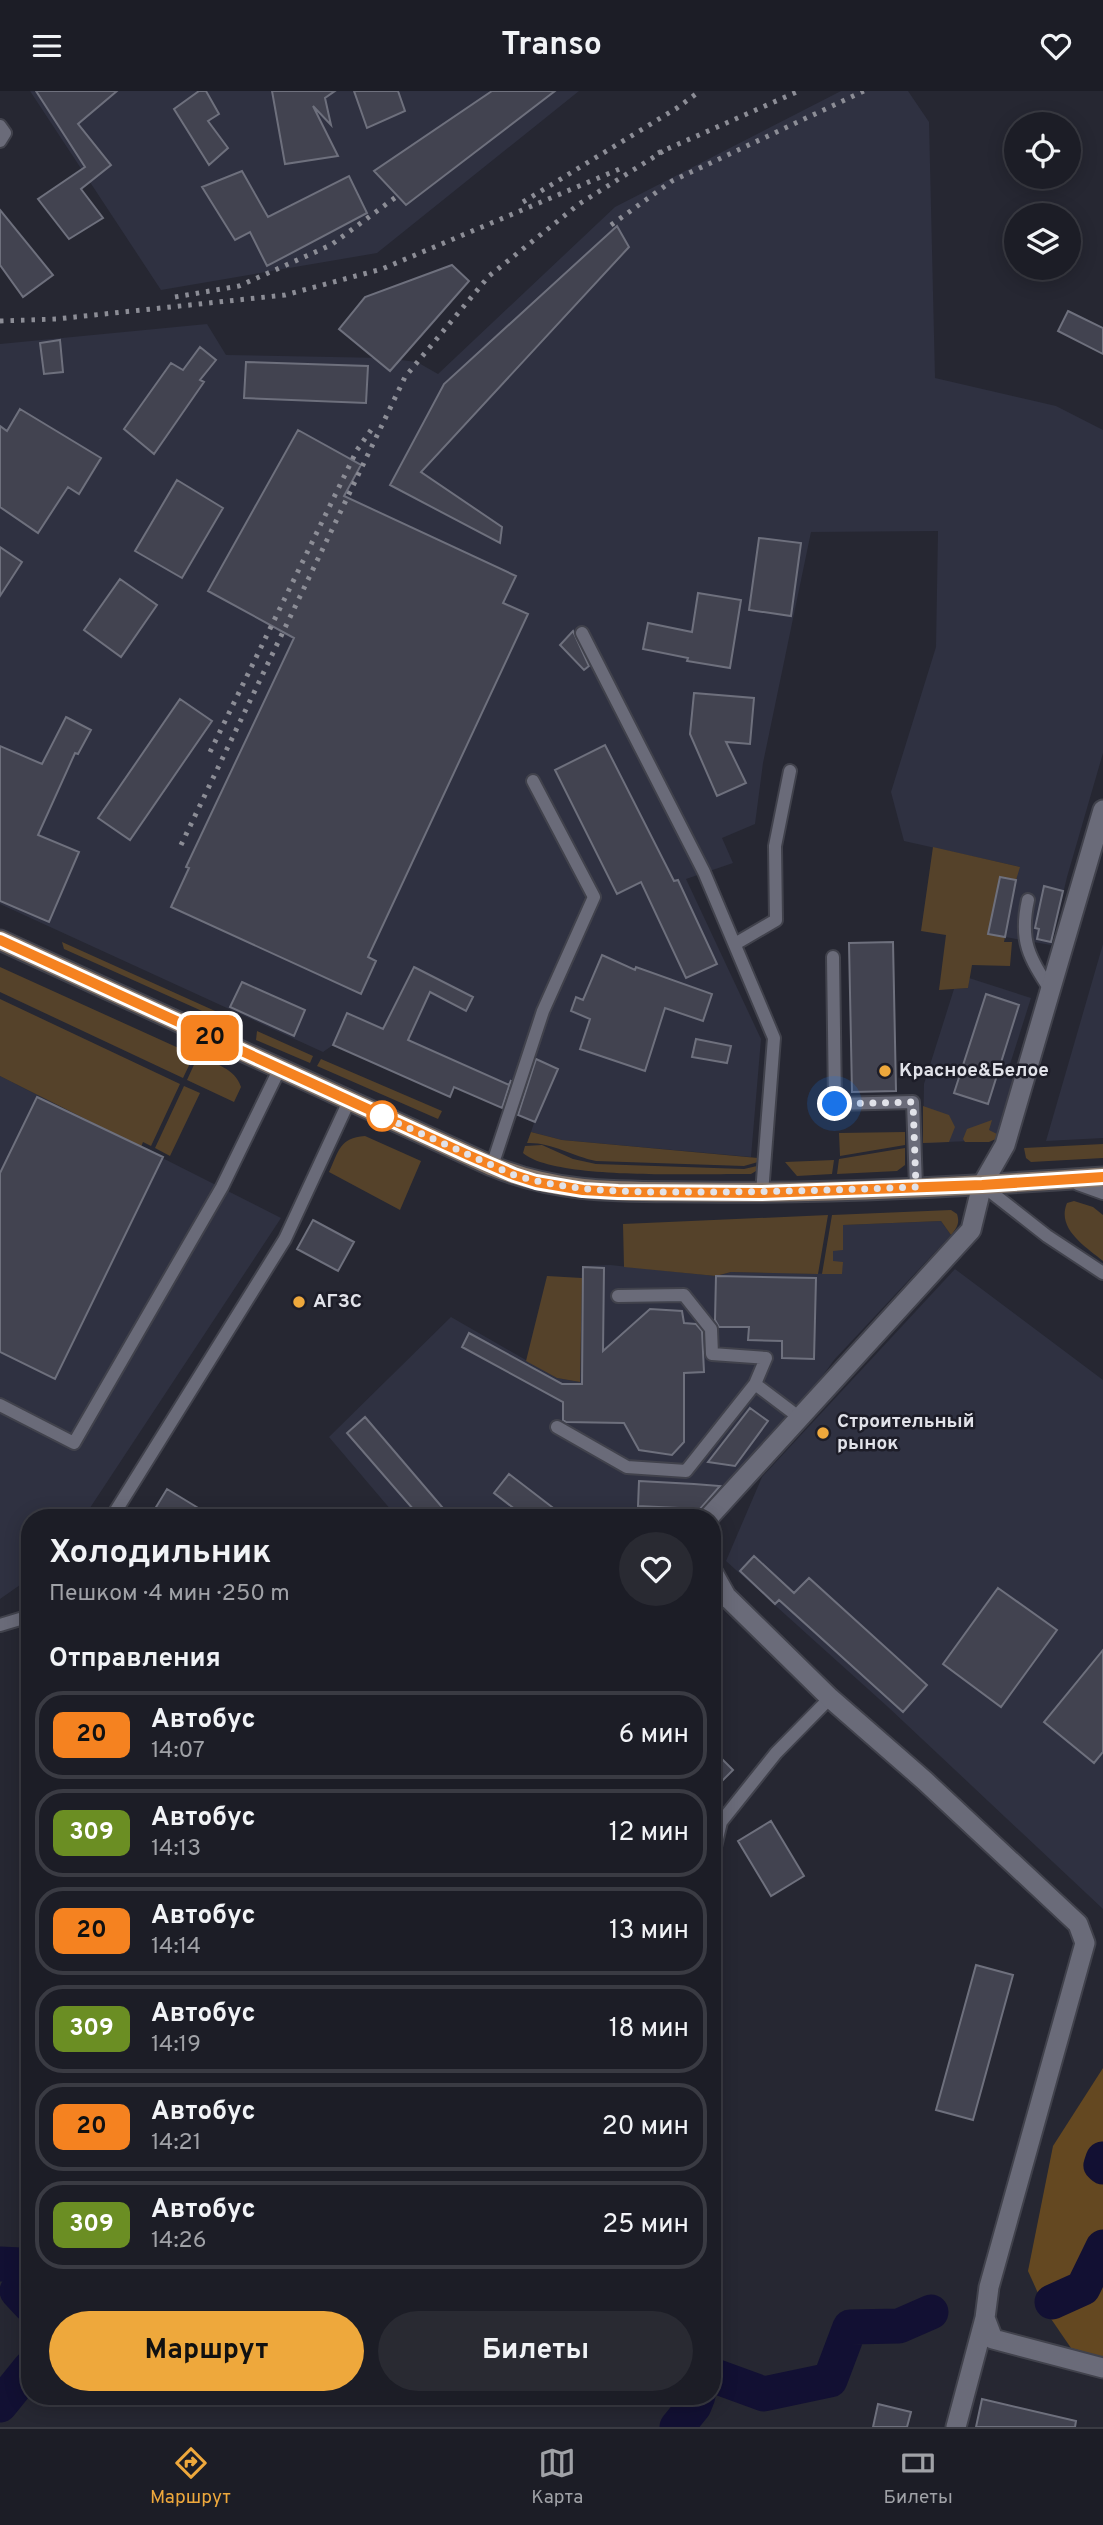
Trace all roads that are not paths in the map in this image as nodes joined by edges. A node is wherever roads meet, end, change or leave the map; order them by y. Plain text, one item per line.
1 (0, 126) edge
2 (0, 141) edge
3 (582, 633) dead end
4 (790, 771) dead end
5 (533, 781) dead end
6 (1103, 810) edge
7 (1028, 900) dead end
8 (0, 940) edge
9 (734, 944) junction
10 (833, 957) dead end
11 (1051, 991) junction
12 (279, 1070) junction
13 (349, 1101) junction
14 (492, 1166) junction
15 (1103, 1177) edge
16 (1061, 1180) junction
17 (982, 1185) junction
18 (916, 1187) junction
19 (762, 1193) junction
20 (1103, 1193) edge
21 (1103, 1273) edge
22 (618, 1296) dead end
23 (755, 1384) junction
24 (0, 1405) edge
25 (800, 1418) junction
26 (556, 1427) dead end
27 (117, 1509) edge
28 (716, 1509) edge
29 (721, 1604) edge
30 (21, 1619) edge
31 (0, 1625) edge
32 (830, 1698) junction
33 (721, 1822) edge
34 (985, 2318) junction
35 (1103, 2368) edge
36 (956, 2427) edge

1 - 2 lane
3 - 9 lane
4 - 9 lane
5 - 14 lane
6 - 11 street
7 - 11 lane
8 - 12 main road
9 - 19 lane
10 - 18 lane
11 - 17 street
12 - 13 main road
12 - 24 lane
13 - 14 main road
13 - 27 lane
14 - 19 main road
15 - 16 main road
16 - 17 main road
16 - 20 lane
17 - 18 main road
17 - 21 lane
17 - 25 street
18 - 19 main road
22 - 23 lane
23 - 25 lane
23 - 26 lane
25 - 28 street
29 - 32 street
30 - 31 lane
32 - 33 lane
32 - 34 street
34 - 35 street
34 - 36 street

